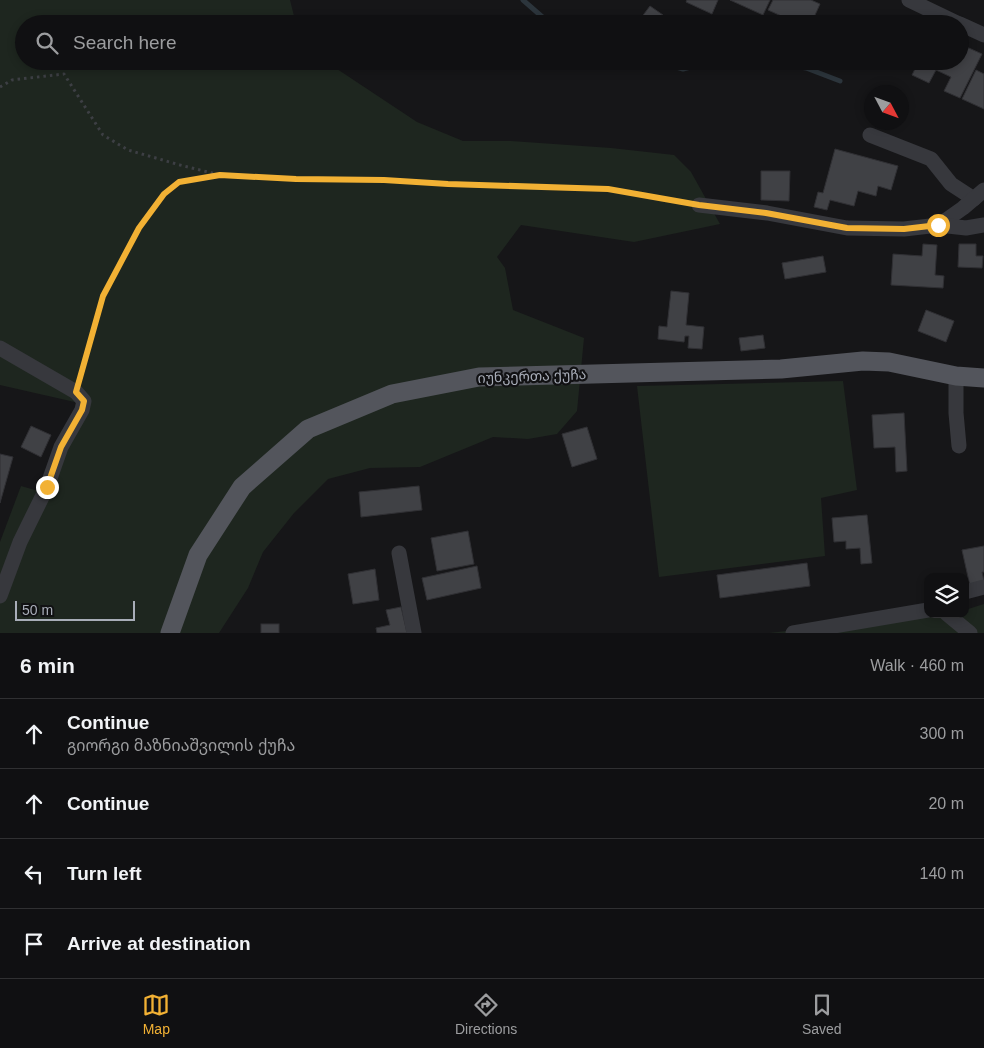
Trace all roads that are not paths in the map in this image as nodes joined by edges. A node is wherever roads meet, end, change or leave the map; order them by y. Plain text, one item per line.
1 (908, 0) edge
2 (940, 15) edge
3 (969, 28) edge
4 (984, 35) edge
5 (870, 135) dead end
6 (979, 195) edge
7 (699, 205) road end
8 (938, 225) junction
9 (984, 225) edge
10 (0, 348) edge
11 (956, 376) junction
12 (984, 378) edge
13 (959, 446) dead end
14 (399, 553) dead end
15 (984, 587) edge
16 (969, 591) edge
17 (0, 596) edge
18 (924, 611) edge
19 (952, 618) edge
20 (170, 633) edge
21 (414, 633) edge
22 (792, 633) edge
23 (970, 633) edge

1 - 2 street
3 - 4 street
5 - 6 street
6 - 8 street
7 - 8 street
8 - 9 street
10 - 17 street
11 - 12 main road, იუნკერთა ქუჩა
11 - 13 street
11 - 20 main road, იუნკერთა ქუჩა
14 - 21 street
15 - 16 street
18 - 22 street
19 - 23 street

